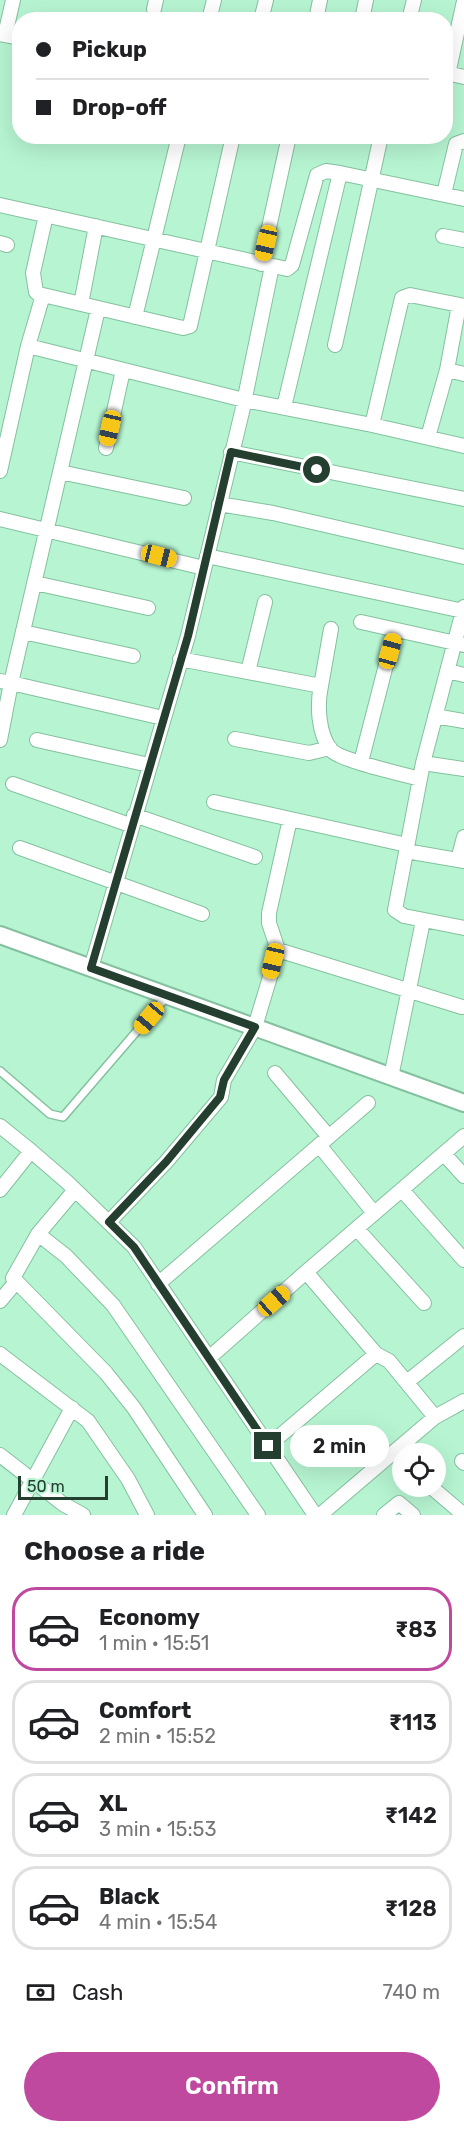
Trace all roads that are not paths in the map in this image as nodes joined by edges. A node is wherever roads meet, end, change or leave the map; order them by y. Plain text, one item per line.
1 (13, 0) edge
2 (464, 1) edge
3 (462, 17) edge
4 (3, 34) edge
5 (453, 51) edge
6 (464, 141) edge
7 (177, 144) edge
8 (231, 144) edge
9 (288, 144) edge
10 (379, 144) edge
11 (340, 173) junction
12 (372, 179) junction
13 (444, 194) junction
14 (464, 199) edge
15 (0, 205) edge
16 (46, 215) junction
17 (96, 226) junction
18 (443, 236) dead end
19 (153, 240) junction
20 (464, 240) edge
21 (208, 253) junction
22 (266, 265) junction
23 (41, 297) junction
24 (81, 304) junction
25 (462, 305) edge
26 (98, 309) junction
27 (135, 318) junction
28 (335, 345) dead end
29 (28, 346) junction
30 (87, 360) junction
31 (123, 369) junction
32 (447, 370) junction
33 (464, 374) edge
34 (244, 400) junction
35 (284, 407) junction
36 (372, 424) junction
37 (428, 437) junction
38 (464, 446) edge
39 (106, 448) dead end
40 (231, 452) junction
41 (0, 471) edge
42 (60, 472) junction
43 (184, 498) dead end
44 (464, 500) edge
45 (219, 504) junction
46 (0, 519) edge
47 (47, 528) junction
48 (464, 557) edge
49 (206, 562) junction
50 (35, 583) junction
51 (265, 602) dead end
52 (148, 608) dead end
53 (463, 609) edge
54 (361, 622) dead end
55 (330, 629) dead end
56 (395, 630) junction
57 (23, 632) junction
58 (460, 644) edge
59 (133, 656) dead end
60 (180, 659) junction
61 (448, 671) junction
62 (248, 672) junction
63 (464, 675) edge
64 (6, 682) edge
65 (321, 686) junction
66 (435, 716) junction
67 (163, 718) junction
68 (464, 721) edge
69 (235, 739) dead end
70 (0, 740) edge
71 (37, 740) dead end
72 (330, 748) junction
73 (362, 762) junction
74 (423, 763) junction
75 (149, 765) junction
76 (464, 769) edge
77 (420, 779) junction
78 (13, 784) dead end
79 (214, 802) dead end
80 (290, 819) junction
81 (132, 820) junction
82 (464, 837) edge
83 (20, 848) dead end
84 (406, 848) junction
85 (255, 857) dead end
86 (461, 861) edge
87 (114, 882) junction
88 (202, 914) dead end
89 (423, 921) junction
90 (464, 928) edge
91 (0, 935) edge
92 (278, 950) junction
93 (91, 968) junction
94 (408, 992) junction
95 (167, 996) junction
96 (462, 1007) dead end
97 (255, 1027) junction
98 (0, 1071) edge
99 (275, 1073) dead end
100 (391, 1077) junction
101 (368, 1103) dead end
102 (464, 1103) edge
103 (0, 1126) edge
104 (464, 1136) edge
105 (324, 1141) junction
106 (31, 1151) junction
107 (444, 1154) junction
108 (464, 1176) edge
109 (0, 1190) edge
110 (75, 1190) junction
111 (402, 1190) junction
112 (374, 1213) junction
113 (109, 1222) junction
114 (357, 1229) junction
115 (38, 1234) junction
116 (464, 1260) edge
117 (306, 1272) junction
118 (16, 1282) junction
119 (158, 1284) junction
120 (0, 1301) edge
121 (424, 1303) dead end
122 (464, 1335) edge
123 (0, 1354) edge
124 (376, 1354) junction
125 (209, 1358) junction
126 (407, 1382) junction
127 (464, 1401) edge
128 (72, 1408) junction
129 (435, 1418) junction
130 (411, 1443) edge
131 (268, 1446) junction
132 (0, 1455) edge
133 (392, 1461) edge
134 (33, 1481) junction
135 (443, 1497) edge
136 (14, 1515) edge
137 (83, 1515) edge
138 (147, 1515) edge
139 (205, 1515) edge
140 (258, 1515) edge
141 (315, 1515) edge
142 (321, 1515) edge
143 (384, 1515) edge
144 (413, 1515) edge
145 (464, 1515) edge

1 - 4 street
2 - 3 street
3 - 5 street
6 - 13 street
7 - 19 street
8 - 21 street
9 - 22 street
10 - 12 street
11 - 12 street
11 - 22 street
11 - 35 street
12 - 13 street
12 - 28 street
13 - 14 street
15 - 16 street
16 - 17 street
16 - 23 street
17 - 19 street
17 - 24 street
18 - 20 street
19 - 21 street
19 - 27 street
21 - 22 street
21 - 27 street
22 - 34 street
23 - 24 street
23 - 29 street
24 - 26 street
25 - 32 street
25 - 36 street
26 - 27 street
26 - 30 street
29 - 30 street
29 - 41 street
30 - 31 street
30 - 42 street
31 - 34 street
31 - 39 street
32 - 33 street
32 - 37 street
34 - 35 street
34 - 40 street
35 - 36 street
36 - 37 street
37 - 38 street
40 - 44 street
40 - 45 street
42 - 43 street
42 - 47 street
45 - 48 street
45 - 49 street
46 - 47 street
47 - 49 street
47 - 50 street
49 - 53 street
49 - 60 street
50 - 52 street
50 - 57 street
51 - 62 street
53 - 58 street
54 - 56 street
55 - 65 street
56 - 58 street
56 - 73 street
57 - 59 street
57 - 64 street
58 - 61 street
60 - 62 street
60 - 67 street
61 - 63 street
61 - 66 street
62 - 65 street
64 - 67 street
64 - 70 street
65 - 72 street
66 - 68 street
66 - 74 street
67 - 75 street
69 - 72 street
71 - 75 street
72 - 73 street
73 - 77 street
74 - 76 street
74 - 77 street
75 - 81 street
77 - 84 street
78 - 81 street
79 - 80 street
80 - 84 street
80 - 92 street
81 - 85 street
81 - 87 street
82 - 86 street
83 - 87 street
84 - 86 street
84 - 89 street
87 - 88 street
87 - 93 street
89 - 90 street
89 - 94 street
91 - 93 street
92 - 94 street
92 - 97 street
93 - 95 street
94 - 96 street
94 - 100 street
95 - 97 street
95 - 98 lane
97 - 100 street
97 - 113 street
99 - 105 street
100 - 102 street
101 - 105 street
103 - 106 street
104 - 107 street
105 - 112 street
105 - 119 street
106 - 109 street
106 - 110 street
107 - 108 street
107 - 111 street
110 - 113 street
110 - 115 street
111 - 112 street
111 - 116 street
112 - 114 street
113 - 119 street
114 - 117 street
114 - 121 street
115 - 118 street
115 - 140 street
117 - 124 street
117 - 125 street
118 - 120 street
118 - 139 street
119 - 125 street
122 - 126 street
123 - 128 street
124 - 126 street
124 - 131 street
125 - 131 street
126 - 129 street
127 - 129 street
128 - 134 street
128 - 138 street
129 - 130 street
131 - 141 street
132 - 134 street
133 - 142 street
134 - 136 street
134 - 137 street
135 - 145 street
143 - 144 street

